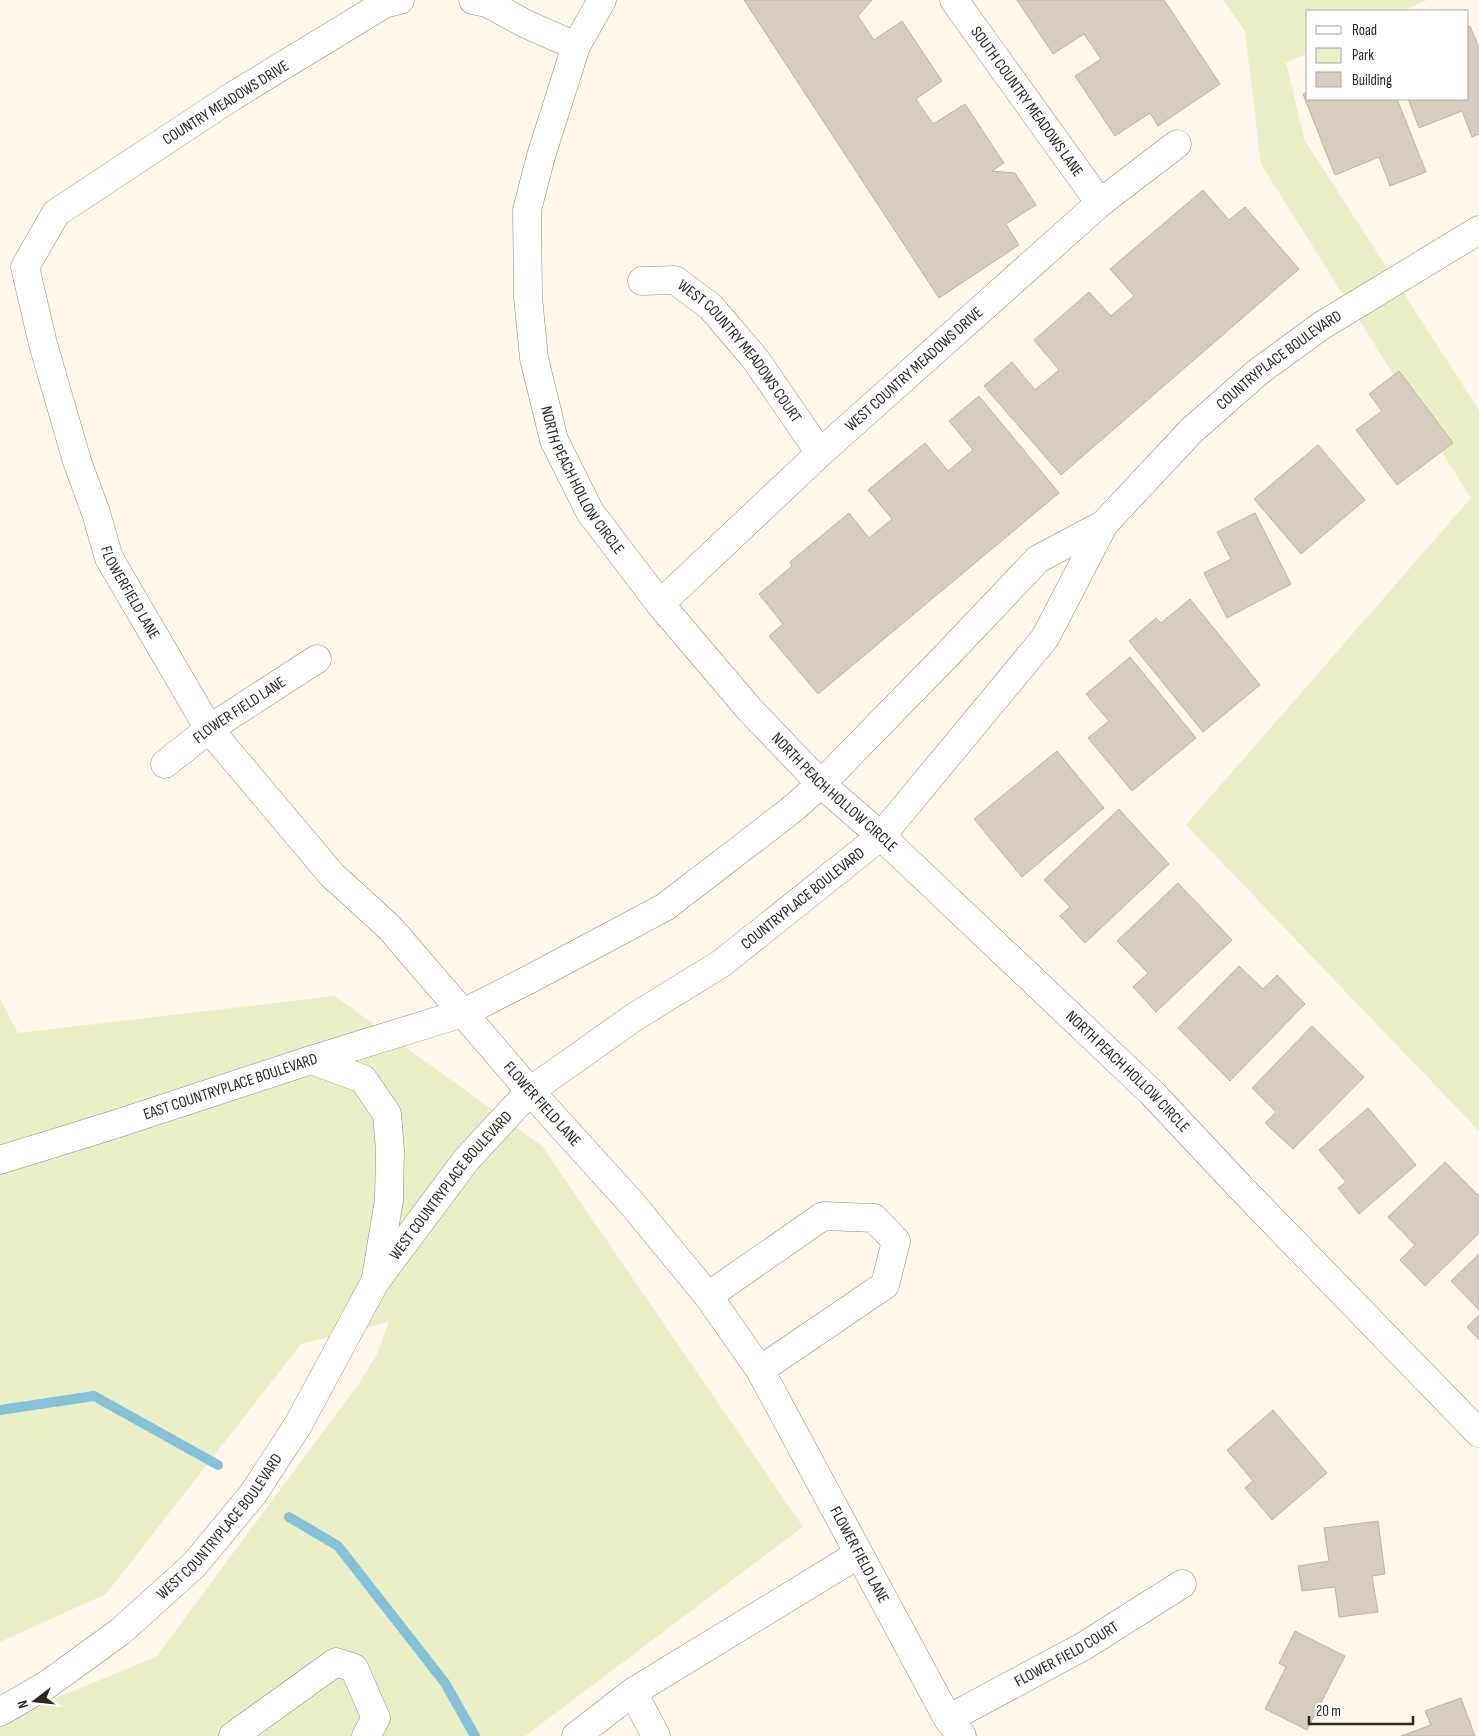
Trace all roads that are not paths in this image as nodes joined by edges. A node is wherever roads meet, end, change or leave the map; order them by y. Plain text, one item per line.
1 (400, 0) edge
2 (473, 0) edge
3 (602, 0) edge
4 (954, 0) edge
5 (576, 46) junction
6 (1177, 144) dead end
7 (1100, 203) junction
8 (56, 213) joint
9 (1479, 230) edge
10 (642, 280) dead end
11 (820, 453) junction
12 (1104, 524) junction
13 (660, 604) junction
14 (317, 659) dead end
15 (209, 729) junction
16 (165, 764) dead end
17 (821, 784) junction
18 (881, 836) junction
19 (374, 913) joint
20 (463, 1013) junction
21 (310, 1060) junction
22 (530, 1091) junction
23 (0, 1160) edge
24 (375, 1282) junction
25 (708, 1296) junction
26 (760, 1370) junction
27 (1479, 1433) edge
28 (859, 1554) junction
29 (1182, 1584) dead end
30 (633, 1692) junction
31 (0, 1712) edge
32 (955, 1728) edge
33 (233, 1736) edge
34 (366, 1736) edge
35 (576, 1736) edge
36 (656, 1736) edge

1 - 8 street, COUNTRY MEADOWS DRIVE
2 - 5 street
3 - 5 street, NORTH PEACH HOLLOW CIRCLE
4 - 7 street, SOUTH COUNTRY MEADOWS LANE
5 - 13 street, NORTH PEACH HOLLOW CIRCLE
6 - 7 street, WEST COUNTRY MEADOWS DRIVE
7 - 11 street, WEST COUNTRY MEADOWS DRIVE
8 - 15 street, FLOWERFIELD LANE
9 - 12 street, COUNTRYPLACE BOULEVARD
10 - 11 street, WEST COUNTRY MEADOWS COURT
11 - 13 street, WEST COUNTRY MEADOWS DRIVE
12 - 17 street, COUNTRYPLACE BOULEVARD
12 - 18 street, COUNTRYPLACE BOULEVARD
13 - 17 street, NORTH PEACH HOLLOW CIRCLE
14 - 15 street, FLOWER FIELD LANE
15 - 16 street, FLOWER FIELD LANE
15 - 19 street, FLOWERFIELD LANE
17 - 18 street, NORTH PEACH HOLLOW CIRCLE
17 - 20 street, COUNTRYPLACE BOULEVARD
18 - 22 street, COUNTRYPLACE BOULEVARD
18 - 27 street, NORTH PEACH HOLLOW CIRCLE
19 - 20 street, FLOWER FIELD LANE
20 - 21 street, EAST COUNTRYPLACE BOULEVARD
20 - 22 street, FLOWER FIELD LANE
21 - 23 street, EAST COUNTRYPLACE BOULEVARD
21 - 24 street, WEST COUNTRYPLACE BOULEVARD
22 - 24 street, WEST COUNTRYPLACE BOULEVARD
22 - 25 street, FLOWER FIELD LANE
24 - 31 street, WEST COUNTRYPLACE BOULEVARD
25 - 26 street, FLOWER FIELD LANE
25 - 26 street
26 - 28 street, FLOWER FIELD LANE
28 - 30 street
28 - 32 street, FLOWER FIELD LANE
29 - 32 street, FLOWER FIELD COURT
30 - 35 street
30 - 36 street
33 - 34 street

